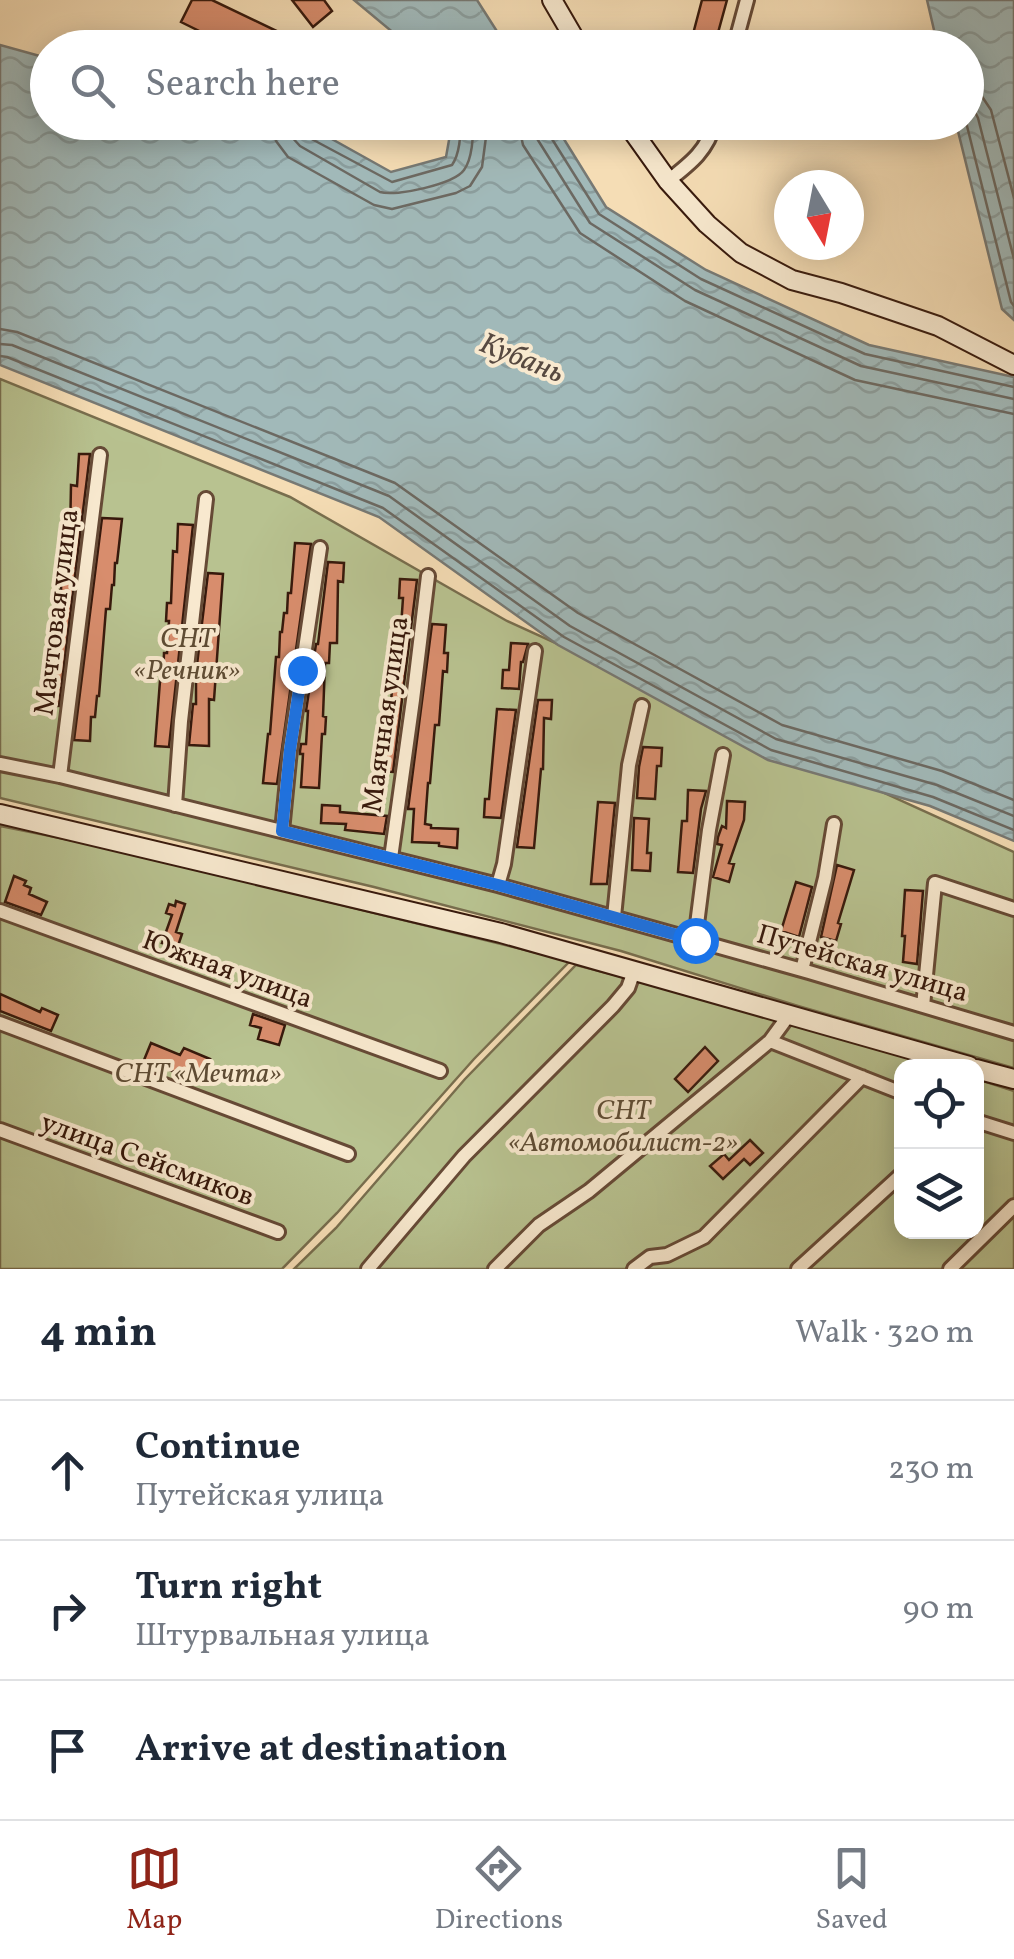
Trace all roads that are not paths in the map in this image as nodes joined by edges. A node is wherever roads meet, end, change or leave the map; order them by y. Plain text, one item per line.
1 (552, 0) edge
2 (747, 0) edge
3 (570, 30) edge
4 (739, 30) edge
5 (637, 140) edge
6 (709, 140) edge
7 (668, 181) junction
8 (1014, 365) edge
9 (100, 455) dead end
10 (206, 499) dead end
11 (320, 548) dead end
12 (428, 576) dead end
13 (535, 651) dead end
14 (642, 706) dead end
15 (723, 755) dead end
16 (0, 764) edge
17 (60, 776) junction
18 (175, 804) junction
19 (0, 814) edge
20 (834, 824) dead end
21 (282, 831) junction
22 (390, 858) junction
23 (498, 885) junction
24 (1014, 909) edge
25 (0, 911) edge
26 (614, 917) junction
27 (695, 940) junction
28 (802, 970) junction
29 (631, 979) junction
30 (923, 1006) junction
31 (789, 1015) junction
32 (0, 1023) edge
33 (1014, 1033) edge
34 (770, 1041) junction
35 (944, 1059) edge
36 (984, 1070) edge
37 (440, 1071) dead end
38 (862, 1077) junction
39 (1014, 1079) edge
40 (894, 1089) edge
41 (984, 1123) edge
42 (0, 1130) edge
43 (1014, 1132) edge
44 (348, 1154) dead end
45 (894, 1181) edge
46 (1014, 1206) edge
47 (278, 1232) dead end
48 (505, 1266) edge
49 (368, 1269) edge
50 (634, 1269) edge
51 (798, 1269) edge
52 (950, 1269) edge

1 - 3 street
2 - 4 street
5 - 7 street
6 - 7 street
7 - 8 street
9 - 17 street, Мачтовая улица
10 - 18 street
11 - 21 street
12 - 22 street, Маячная улица
13 - 23 street
14 - 26 street
15 - 27 street
16 - 17 street, Путейская улица
17 - 18 street, Путейская улица
18 - 21 street, Путейская улица
19 - 29 street
20 - 28 street
21 - 22 street, Путейская улица
22 - 23 street, Путейская улица
23 - 26 street, Путейская улица
24 - 30 street
25 - 37 street, Южная улица
26 - 27 street, Путейская улица
27 - 28 street, Путейская улица
28 - 30 street, Путейская улица
29 - 31 street
29 - 49 street
30 - 33 street, Путейская улица
31 - 34 street
31 - 35 street
32 - 44 street
34 - 38 street
34 - 48 street
36 - 39 street
38 - 40 street
38 - 50 street
41 - 43 street
42 - 47 street, улица Сейсмиков
45 - 51 street
46 - 52 street

